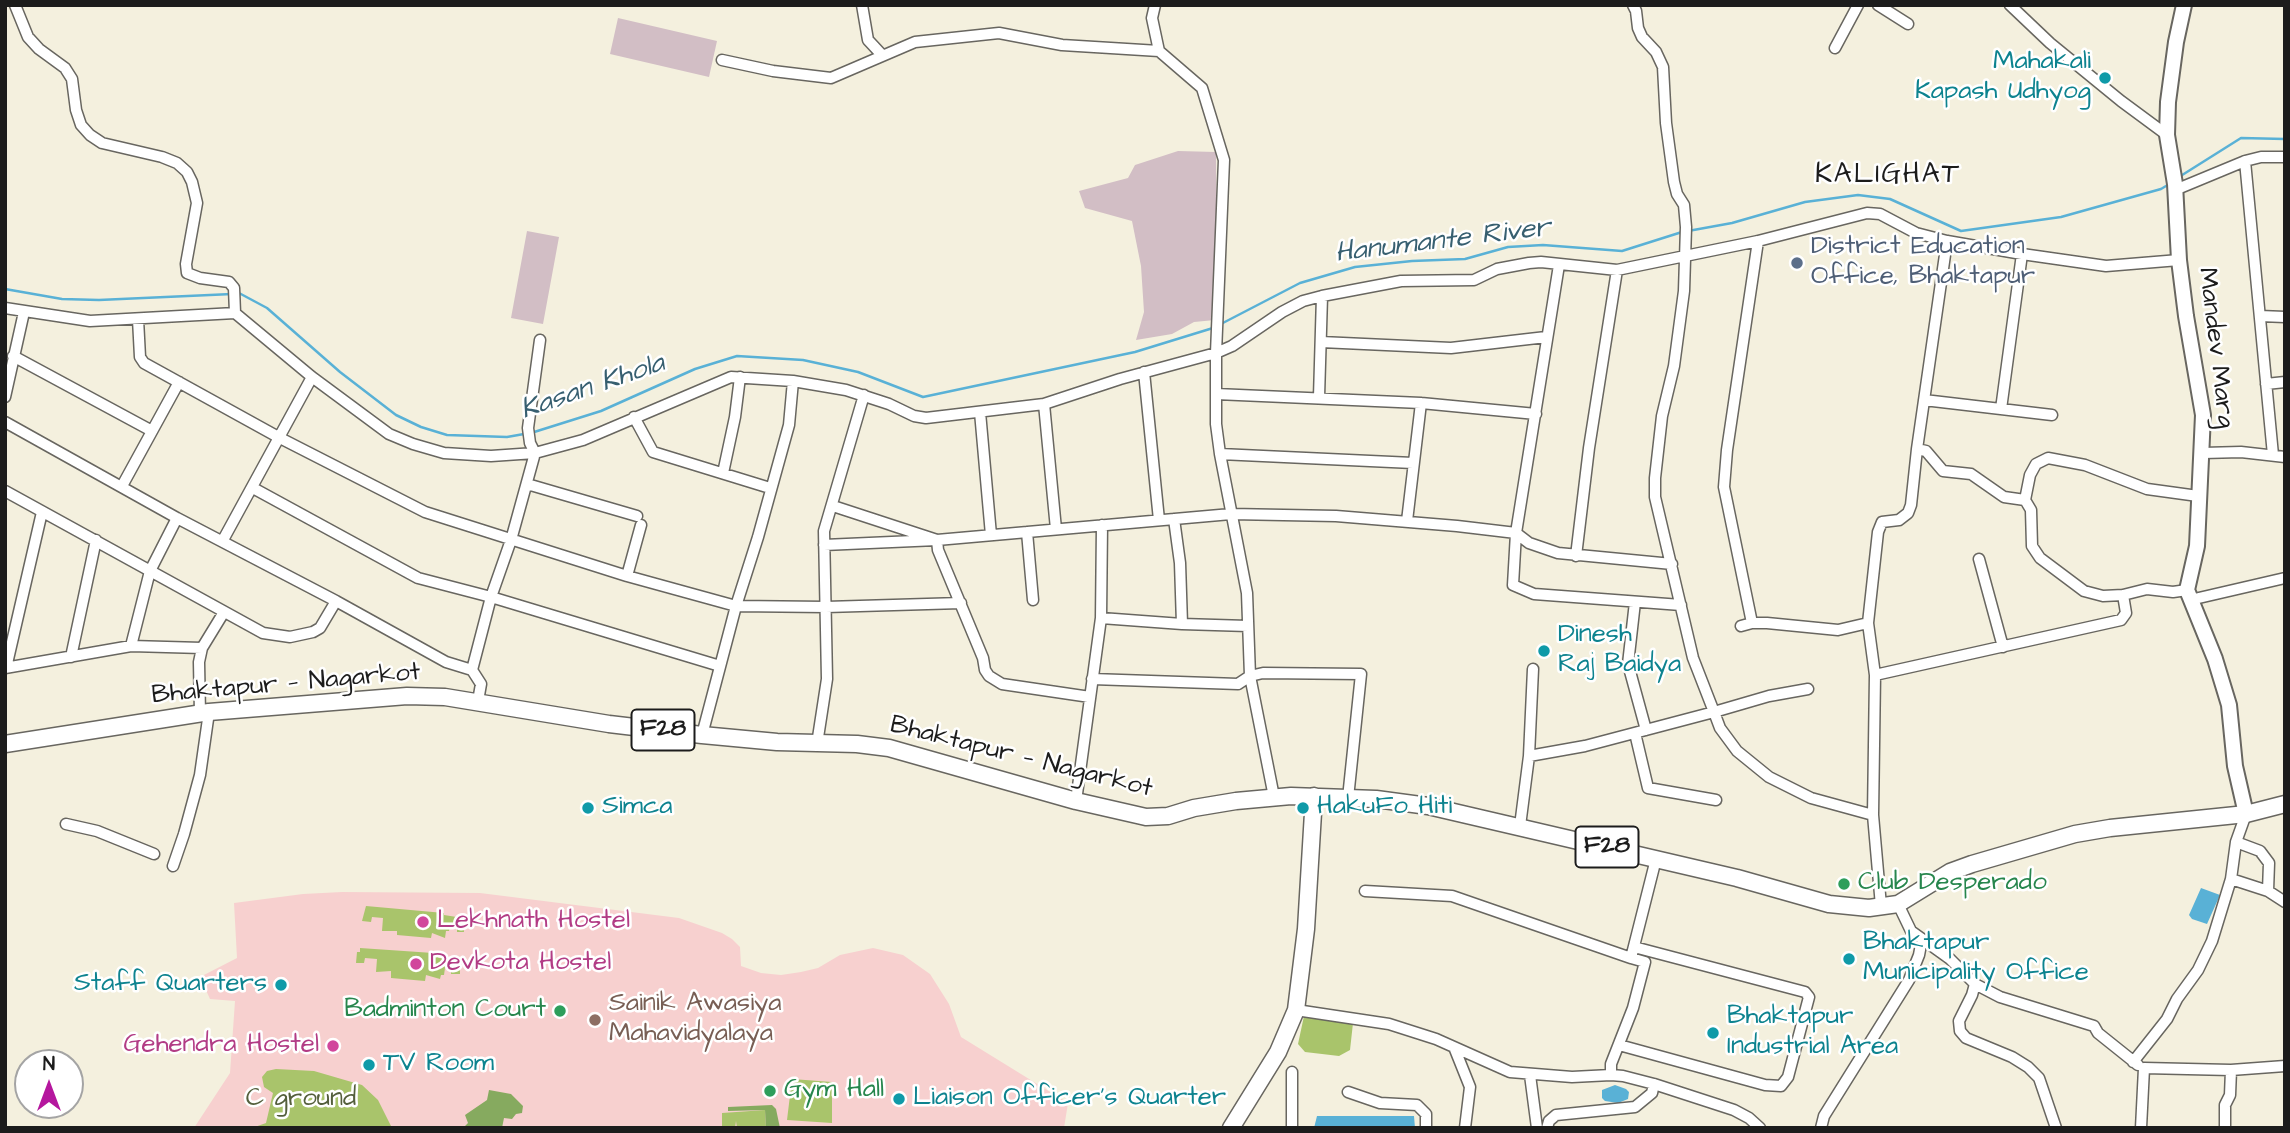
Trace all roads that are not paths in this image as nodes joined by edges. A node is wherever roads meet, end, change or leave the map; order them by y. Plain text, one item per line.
1 (15, 5) edge
2 (862, 5) edge
3 (1155, 5) edge
4 (1633, 5) edge
5 (1858, 5) edge
6 (1878, 5) edge
7 (2010, 5) edge
8 (2184, 5) edge
9 (1908, 24) dead end
10 (1835, 48) dead end
11 (1159, 51) junction
12 (882, 55) junction
13 (722, 60) dead end
14 (2166, 135) junction
15 (2285, 157) edge
16 (2245, 161) junction
17 (2175, 187) junction
18 (1758, 241) junction
19 (1947, 241) junction
20 (2022, 254) junction
21 (1686, 255) junction
22 (2179, 260) junction
23 (1559, 265) junction
24 (1617, 270) junction
25 (1322, 296) junction
26 (5, 308) edge
27 (24, 312) junction
28 (235, 313) junction
29 (2260, 316) junction
30 (2285, 317) edge
31 (138, 319) junction
32 (1546, 337) junction
33 (540, 340) dead end
34 (1321, 342) junction
35 (1216, 353) junction
36 (13, 356) junction
37 (1144, 372) junction
38 (312, 377) junction
39 (740, 377) junction
40 (793, 381) junction
41 (179, 382) junction
42 (2285, 382) edge
43 (2266, 384) junction
44 (1216, 394) junction
45 (864, 395) junction
46 (5, 397) edge
47 (1319, 397) junction
48 (1924, 400) junction
49 (1421, 403) junction
50 (1044, 404) junction
51 (2001, 409) junction
52 (980, 412) junction
53 (1536, 414) junction
54 (2052, 415) dead end
55 (634, 417) junction
56 (5, 422) edge
57 (152, 431) junction
58 (280, 438) junction
59 (1917, 449) junction
60 (535, 453) junction
61 (2203, 453) junction
62 (1220, 454) junction
63 (2273, 454) junction
64 (2285, 457) edge
65 (1413, 463) junction
66 (723, 473) junction
67 (527, 484) junction
68 (122, 486) junction
69 (253, 488) junction
70 (771, 488) junction
71 (5, 491) edge
72 (2198, 496) junction
73 (2025, 500) junction
74 (833, 506) junction
75 (43, 512) junction
76 (1231, 514) junction
77 (177, 517) junction
78 (1174, 519) junction
79 (1158, 520) junction
80 (1407, 521) junction
81 (1102, 525) junction
82 (1056, 529) junction
83 (1027, 532) junction
84 (1516, 534) junction
85 (991, 535) junction
86 (96, 540) junction
87 (223, 540) junction
88 (511, 540) junction
89 (937, 540) junction
90 (824, 545) junction
91 (1576, 556) junction
92 (1979, 559) dead end
93 (1672, 564) junction
94 (150, 571) junction
95 (626, 576) junction
96 (2285, 578) edge
97 (2123, 595) junction
98 (2188, 595) junction
99 (492, 597) junction
100 (1033, 600) dead end
101 (335, 601) junction
102 (1634, 602) junction
103 (961, 603) junction
104 (1681, 605) junction
105 (736, 606) junction
106 (826, 607) junction
107 (224, 612) junction
108 (1101, 618) junction
109 (1868, 623) junction
110 (1182, 624) junction
111 (1248, 626) junction
112 (131, 646) junction
113 (2003, 647) junction
114 (202, 648) junction
115 (71, 657) junction
116 (720, 666) junction
117 (6, 668) edge
118 (1533, 669) dead end
119 (472, 670) junction
120 (1875, 675) junction
121 (1250, 676) junction
122 (1092, 679) junction
123 (1808, 689) dead end
124 (1090, 697) junction
125 (478, 701) junction
126 (1713, 712) junction
127 (204, 713) junction
128 (1646, 730) junction
129 (1635, 733) junction
130 (702, 735) junction
131 (5, 744) edge
132 (817, 744) junction
133 (1529, 756) junction
134 (1314, 796) junction
135 (1274, 797) junction
136 (1348, 798) junction
137 (1716, 800) dead end
138 (1076, 801) junction
139 (2285, 804) edge
140 (2246, 814) junction
141 (1873, 815) junction
142 (66, 824) dead end
143 (1520, 826) junction
144 (2236, 842) junction
145 (154, 854) dead end
146 (1656, 859) junction
147 (173, 866) dead end
148 (2231, 879) junction
149 (1365, 891) dead end
150 (2268, 891) junction
151 (2285, 902) edge
152 (1898, 904) junction
153 (1881, 906) junction
154 (1922, 939) junction
155 (1634, 947) junction
156 (1632, 958) junction
157 (1975, 984) junction
158 (1296, 1010) junction
159 (1619, 1045) junction
160 (1454, 1047) junction
161 (2133, 1062) junction
162 (2285, 1066) edge
163 (2144, 1068) junction
164 (2231, 1070) junction
165 (1292, 1072) dead end
166 (1530, 1075) junction
167 (1611, 1075) junction
168 (1654, 1084) junction
169 (1348, 1091) dead end
170 (1231, 1128) edge
171 (1292, 1128) edge
172 (1426, 1128) edge
173 (1465, 1128) edge
174 (1537, 1128) edge
175 (1547, 1128) edge
176 (1760, 1128) edge
177 (1821, 1128) edge
178 (2056, 1128) edge
179 (2141, 1128) edge
180 (2225, 1128) edge

1 - 28 street
2 - 12 street
3 - 11 street
4 - 21 street
5 - 10 street
6 - 9 street
7 - 14 street
8 - 14 main road, Mandev Marg
11 - 12 street
11 - 35 street
12 - 13 street
14 - 17 main road, Mandev Marg
15 - 16 street
16 - 17 street
16 - 29 street
17 - 22 main road, Mandev Marg
18 - 19 street
18 - 21 street
18 - 109 street
19 - 20 street
19 - 48 street
20 - 22 street
20 - 51 street
21 - 24 street
21 - 93 street
22 - 61 main road, Mandev Marg
23 - 24 street
23 - 25 street
23 - 32 street
24 - 91 street
25 - 34 street
25 - 35 street
26 - 27 street
27 - 31 street
27 - 36 street
28 - 31 street
28 - 38 street
29 - 30 street
29 - 43 street
31 - 41 street
32 - 34 street
32 - 53 street
33 - 60 street
34 - 47 street
35 - 37 street
35 - 44 street
36 - 46 street
36 - 57 street
37 - 50 street
37 - 79 street
38 - 58 street
38 - 60 street
39 - 40 street
39 - 55 street
39 - 66 street
40 - 45 street
40 - 70 street
41 - 57 street
41 - 58 street
42 - 43 street
43 - 63 street
44 - 47 street
44 - 62 street
45 - 52 street
45 - 74 street
47 - 49 street
48 - 51 street
48 - 59 street
49 - 53 street
49 - 65 street
50 - 52 street
50 - 82 street
51 - 54 street
52 - 85 street
53 - 84 street
55 - 60 street
55 - 66 street
56 - 68 street
57 - 68 street
58 - 69 street
58 - 88 street
59 - 73 street
59 - 109 street
60 - 67 street
61 - 63 street
61 - 72 main road, Mandev Marg
62 - 65 street
62 - 76 street
63 - 64 street
65 - 80 street
66 - 70 street
67 - 88 street
67 - 95 street
68 - 77 street
69 - 87 street
69 - 99 street
70 - 105 street
71 - 75 street
72 - 73 street
72 - 98 main road, Mandev Marg
73 - 97 street
74 - 89 street
74 - 90 street
75 - 86 street
75 - 117 street
76 - 78 street
76 - 80 street
76 - 111 street
77 - 87 street
77 - 94 street
78 - 79 street
78 - 110 street
79 - 81 street
80 - 84 street
81 - 82 street
81 - 108 street
82 - 83 street
83 - 85 street
83 - 100 street
84 - 91 street
84 - 102 street
85 - 89 street
86 - 94 street
86 - 115 street
87 - 101 street
88 - 95 street
88 - 99 street
89 - 90 street
89 - 103 street
90 - 106 street
91 - 93 street
92 - 113 street
93 - 104 street
94 - 107 street
94 - 112 street
95 - 105 street
96 - 98 street
97 - 98 street
97 - 113 street
98 - 140 main road
99 - 116 street
99 - 119 street
101 - 107 street
101 - 119 street
102 - 104 street
102 - 128 street
103 - 106 street
103 - 124 street
104 - 126 street
105 - 106 street
105 - 116 street
106 - 132 street
107 - 114 street
108 - 110 street
108 - 122 street
109 - 120 street
110 - 111 street
111 - 121 street
112 - 114 street
112 - 115 street
113 - 120 street
114 - 127 street
115 - 117 street
116 - 130 street
118 - 133 street
119 - 125 street
120 - 141 street
121 - 122 street
121 - 135 street
121 - 136 street
122 - 124 street
123 - 126 street
124 - 138 street
125 - 127 main road, Bhaktapur — Nagarkot / F28
125 - 130 main road, Bhaktapur — Nagarkot / F28
126 - 128 street
126 - 141 street
127 - 131 main road, Bhaktapur — Nagarkot / F28
127 - 147 street
128 - 129 street
129 - 133 street
129 - 137 street
130 - 132 main road, Bhaktapur — Nagarkot / F28
132 - 138 main road, Bhaktapur — Nagarkot / F28
133 - 143 street
134 - 135 main road, Bhaktapur — Nagarkot / F28
134 - 136 main road, F28
134 - 158 main road
135 - 138 main road, Bhaktapur — Nagarkot / F28
136 - 143 main road, F28
139 - 140 main road, F28
140 - 144 street
140 - 152 main road, F28
141 - 153 street
142 - 145 street
143 - 146 main road, F28
144 - 148 street
144 - 150 street
146 - 153 main road, F28
146 - 155 street
148 - 150 street
148 - 161 street
149 - 156 street
150 - 151 street
152 - 153 main road, F28
152 - 154 street
154 - 157 street
154 - 177 street
155 - 156 street
155 - 159 street
156 - 159 street
157 - 161 street
157 - 178 street
158 - 160 street
158 - 170 main road
159 - 167 street
160 - 166 street
160 - 173 street
161 - 163 street
162 - 164 street
163 - 164 street
163 - 179 street
164 - 180 street
165 - 171 street
166 - 167 street
166 - 174 street
167 - 168 street
168 - 175 street
168 - 176 street
169 - 172 street

